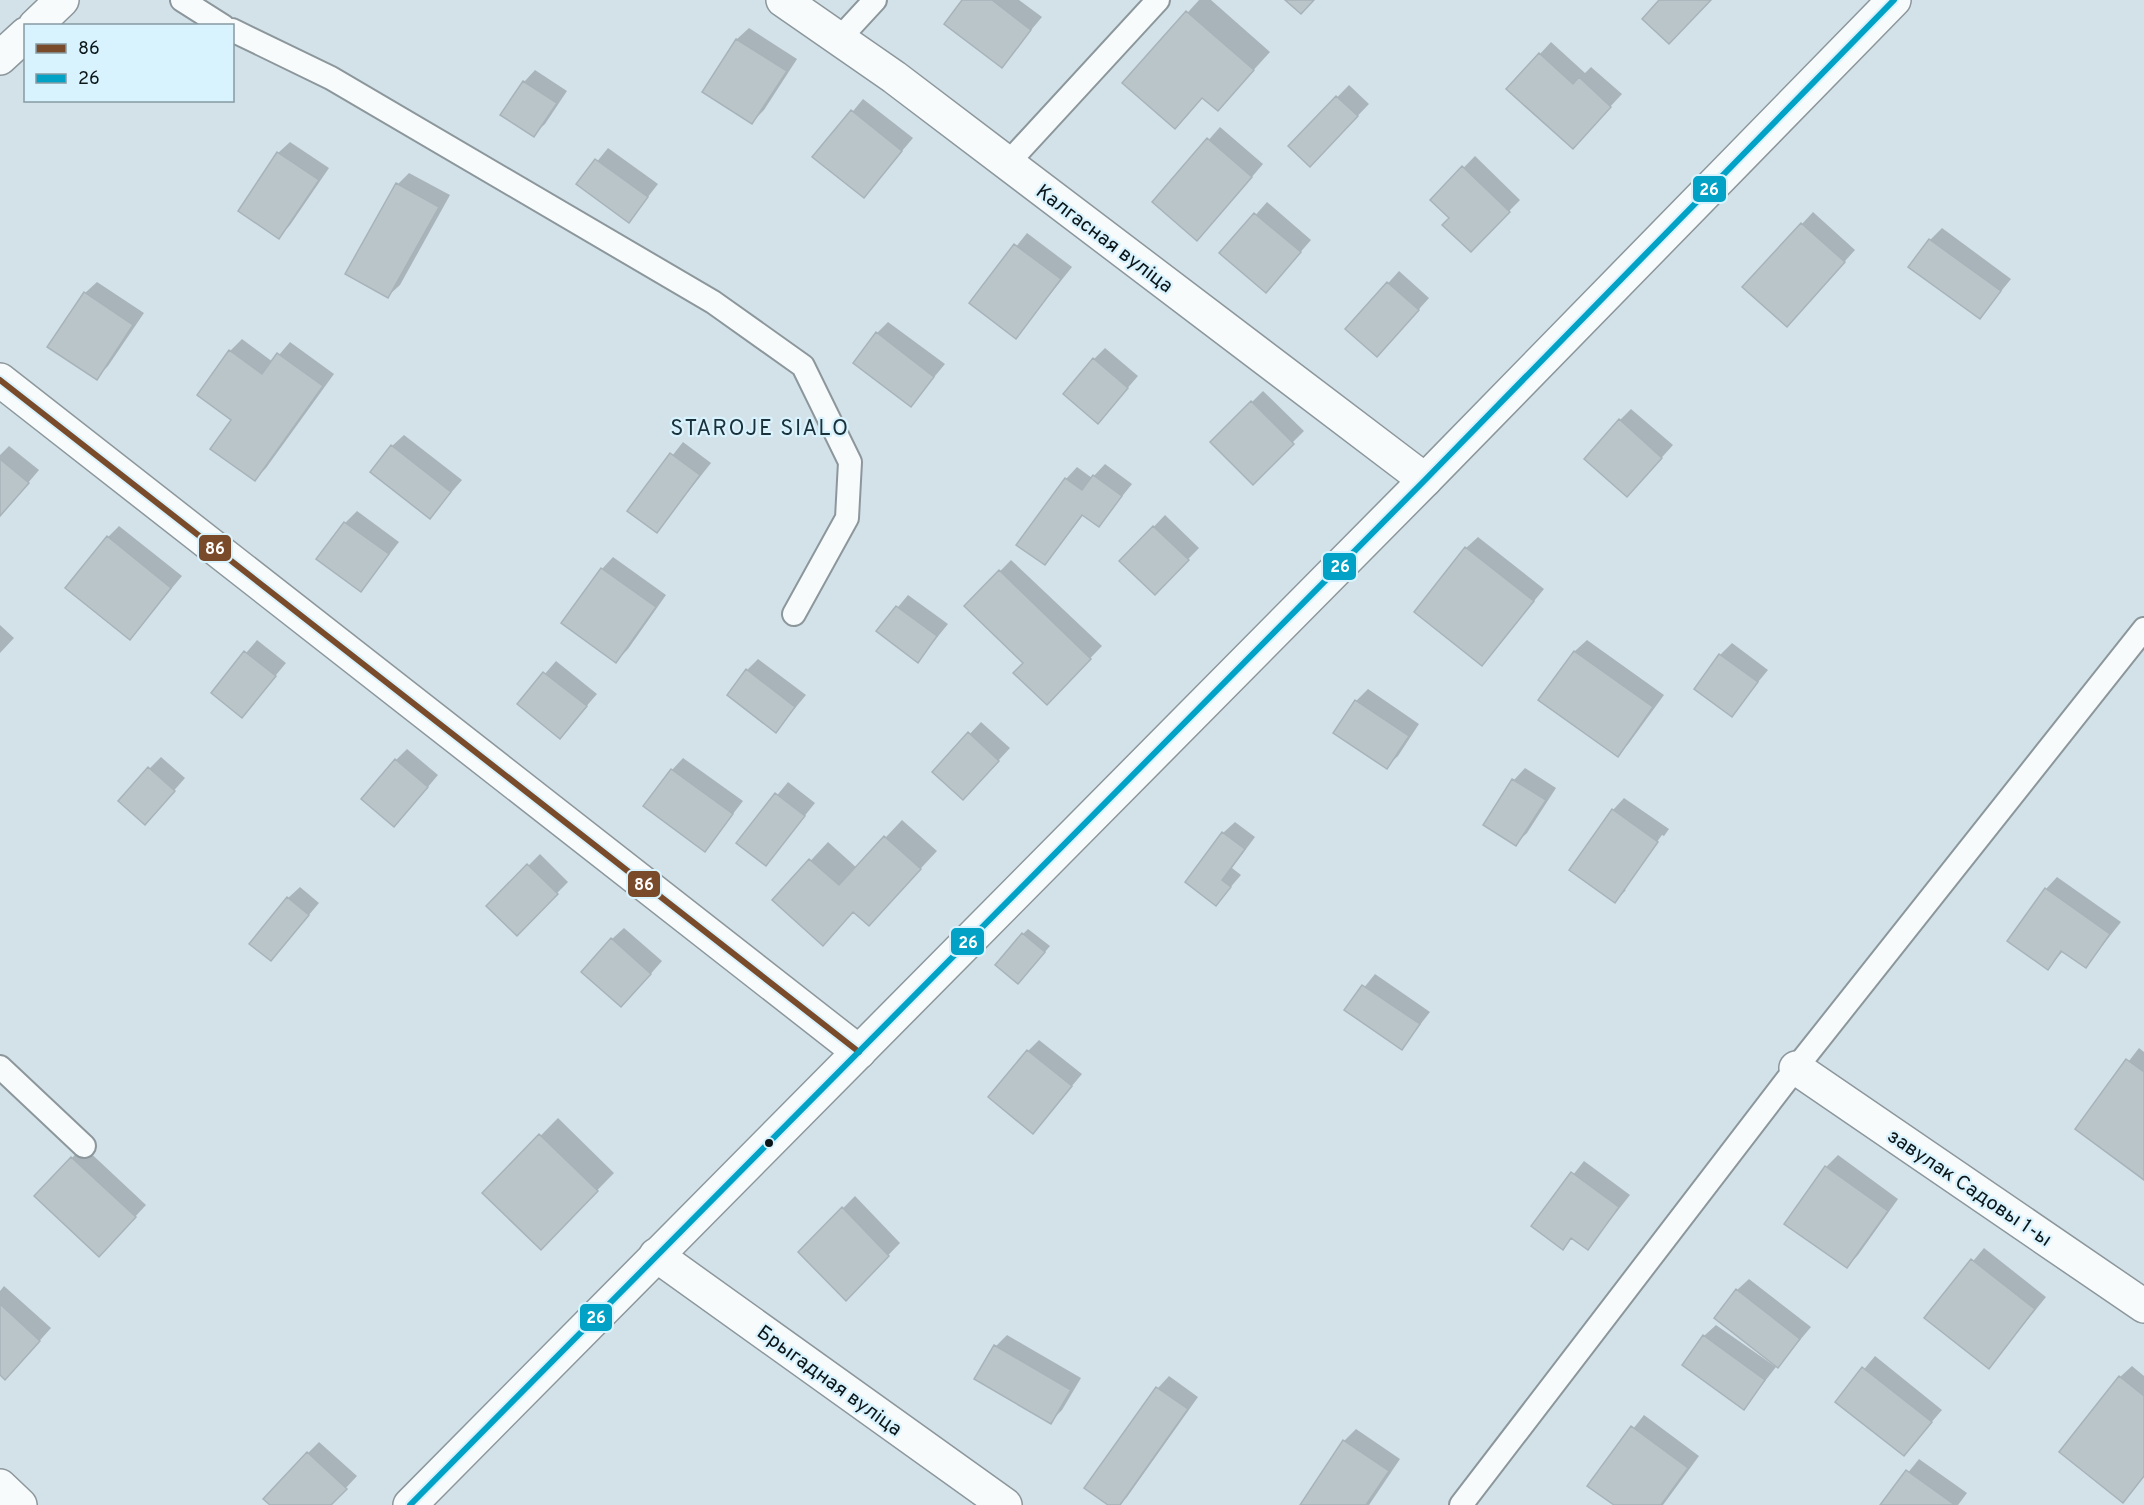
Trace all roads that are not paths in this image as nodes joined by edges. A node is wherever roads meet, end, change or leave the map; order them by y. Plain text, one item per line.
1 (62, 0) edge
2 (182, 0) edge
3 (783, 0) edge
4 (875, 0) edge
5 (1158, 0) edge
6 (1894, 0) edge
7 (37, 24) edge
8 (220, 24) edge
9 (234, 31) edge
10 (24, 36) edge
11 (839, 39) junction
12 (0, 58) edge
13 (1007, 164) junction
14 (0, 380) edge
15 (1425, 480) junction
16 (794, 614) dead end
17 (2144, 629) edge
18 (859, 1052) junction
19 (0, 1067) edge
20 (1796, 1068) junction
21 (84, 1146) dead end
22 (656, 1255) junction
23 (2144, 1306) edge
24 (0, 1486) edge
25 (20, 1505) edge
26 (410, 1505) edge
27 (1005, 1505) edge
28 (1461, 1505) edge

1 - 7 street
2 - 8 lane
3 - 11 street, Калгасная вуліца
4 - 11 lane
5 - 13 lane
6 - 15 street
9 - 16 lane
10 - 12 street
11 - 13 street, Калгасная вуліца
13 - 15 street, Калгасная вуліца
14 - 18 street
15 - 18 street
17 - 20 lane
18 - 22 street
19 - 21 lane
20 - 23 street, завулак Садовы 1-ы
20 - 28 lane
22 - 26 street
22 - 27 street, Брыгадная вуліца
24 - 25 street

